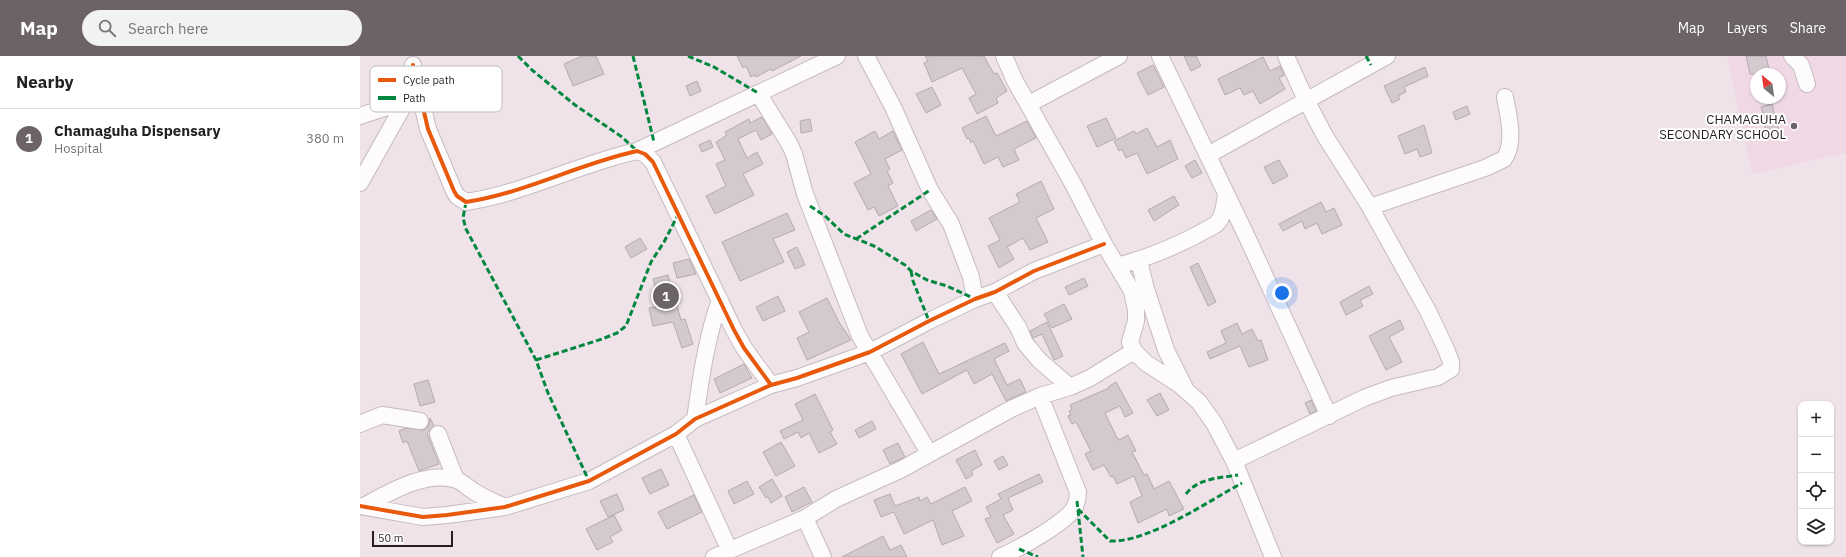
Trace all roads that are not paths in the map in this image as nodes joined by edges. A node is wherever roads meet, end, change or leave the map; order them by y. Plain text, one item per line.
1 (837, 56) edge
2 (866, 56) edge
3 (1004, 56) edge
4 (1119, 56) edge
5 (1160, 56) edge
6 (1286, 56) edge
7 (1387, 56) edge
8 (1792, 56) edge
9 (1806, 84) dead end
10 (758, 94) junction
11 (1505, 96) dead end
12 (1306, 100) junction
13 (1029, 104) junction
14 (372, 112) edge
15 (400, 112) edge
16 (425, 112) edge
17 (360, 116) edge
18 (637, 151) junction
19 (1208, 155) junction
20 (360, 184) edge
21 (1226, 195) junction
22 (1370, 207) junction
23 (1219, 222) junction
24 (1247, 237) junction
25 (1104, 244) junction
26 (1139, 260) junction
27 (1117, 266) junction
28 (995, 292) junction
29 (975, 299) junction
30 (720, 300) junction
31 (1134, 351) junction
32 (870, 352) junction
33 (771, 385) junction
34 (1070, 387) junction
35 (1186, 391) junction
36 (1040, 396) junction
37 (1329, 416) junction
38 (695, 419) junction
39 (420, 421) dead end
40 (360, 424) edge
41 (438, 434) dead end
42 (676, 434) junction
43 (929, 453) junction
44 (1234, 461) junction
45 (456, 480) junction
46 (362, 506) edge
47 (505, 507) junction
48 (805, 518) junction
49 (730, 551) junction
50 (714, 557) edge
51 (823, 557) edge
52 (1000, 557) edge
53 (1273, 557) edge

1 - 10 street
2 - 29 street
3 - 13 street
4 - 13 street
5 - 19 street
6 - 12 street
7 - 12 street
8 - 9 street
10 - 18 street
10 - 32 street
11 - 22 street
12 - 19 street
12 - 22 street
13 - 25 street
14 - 17 street
15 - 20 street
16 - 18 street
18 - 30 street
19 - 21 street
21 - 23 street
21 - 24 street
22 - 37 street
23 - 24 street
23 - 26 street
24 - 37 street
25 - 27 street
25 - 28 street
26 - 27 street
26 - 35 street
27 - 31 street
28 - 29 street
28 - 34 street
29 - 32 street
30 - 33 street
30 - 38 street
31 - 34 street
31 - 35 street
32 - 33 street
32 - 43 street
33 - 38 street
34 - 36 street
35 - 44 street
36 - 43 street
36 - 52 street
37 - 44 street
38 - 42 street
39 - 40 street
41 - 45 street
42 - 47 street
42 - 49 street
43 - 48 street
44 - 53 street
45 - 46 street
45 - 47 street
46 - 47 street
48 - 49 street
48 - 51 street
49 - 50 street

